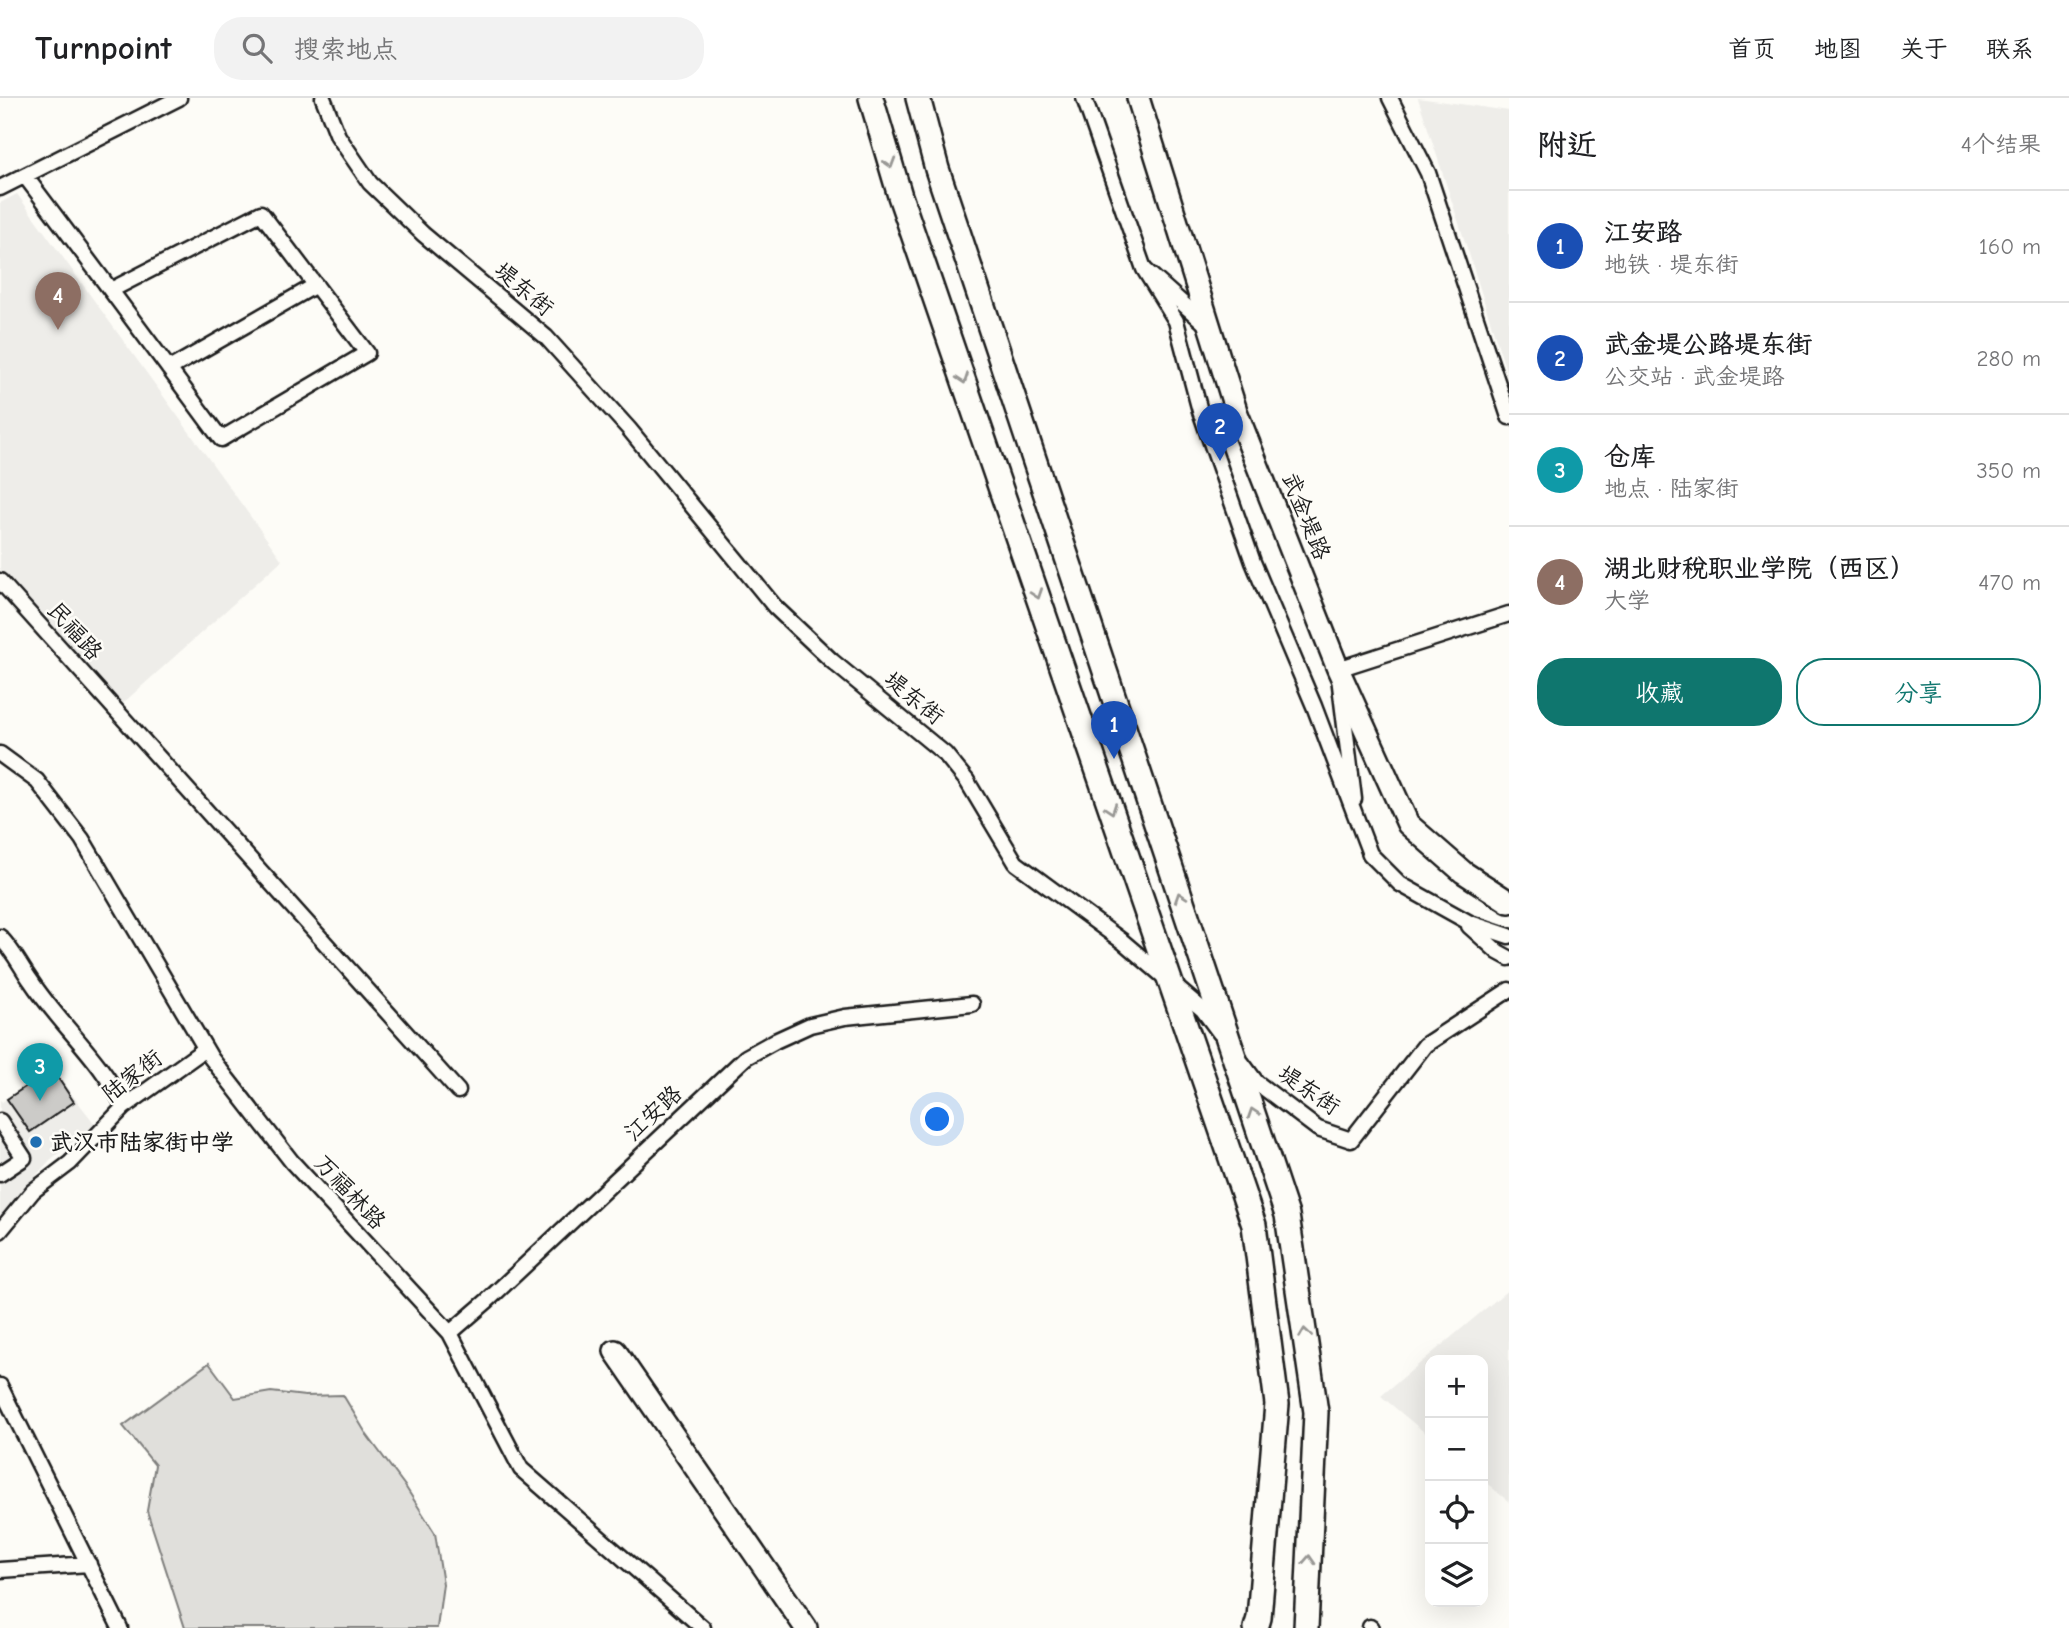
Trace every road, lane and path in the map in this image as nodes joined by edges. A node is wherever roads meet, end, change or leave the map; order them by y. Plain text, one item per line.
1 (179, 98) edge
2 (323, 98) edge
3 (871, 98) edge
4 (918, 98) edge
5 (1084, 98) edge
6 (1390, 98) edge
7 (1138, 103) edge
8 (25, 176) junction
9 (0, 188) edge
10 (1144, 269) junction
11 (316, 285) junction
12 (111, 290) junction
13 (1211, 329) junction
14 (169, 369) junction
15 (1509, 417) edge
16 (0, 582) edge
17 (1509, 614) edge
18 (1339, 669) junction
19 (0, 754) edge
20 (1356, 821) junction
21 (1509, 902) edge
22 (1456, 915) junction
23 (1509, 936) edge
24 (0, 937) edge
25 (1509, 958) edge
26 (1170, 982) junction
27 (1509, 990) edge
28 (972, 1004) dead end
29 (1231, 1048) junction
30 (205, 1049) junction
31 (458, 1091) dead end
32 (124, 1107) junction
33 (0, 1121) edge
34 (0, 1174) edge
35 (0, 1231) edge
36 (450, 1333) junction
37 (615, 1351) dead end
38 (0, 1386) edge
39 (89, 1564) junction
40 (0, 1570) edge
41 (120, 1628) edge
42 (703, 1628) edge
43 (806, 1628) edge
44 (1256, 1628) edge
45 (1306, 1628) edge

1 - 8 street
2 - 26 street, 堤东街
3 -> 26 main road
29 -> 4 main road
5 - 10 street
6 - 15 street
7 - 13 street, 武金堤路
8 - 9 street
8 - 12 street
10 - 13 street
10 - 20 street
11 - 12 street
11 - 14 street
11 - 14 street
12 - 14 street
13 - 18 street, 武金堤路
16 - 31 street, 民福路
17 - 18 street
18 - 20 street
18 - 21 street, 武金堤路
19 - 30 street, 万福林路
20 - 22 street
22 - 23 street
22 - 25 street
24 - 32 street
26 - 29 street, 堤东街
26 - 44 main road
27 - 29 street, 堤东街
28 - 36 street, 江安路
45 -> 29 main road
30 - 32 street, 陆家街
30 - 36 street, 万福林路
32 - 35 street, 陆家街
33 - 34 street
36 - 42 street, 万福林路
37 - 43 street
38 - 39 street
39 - 40 street
39 - 41 street

